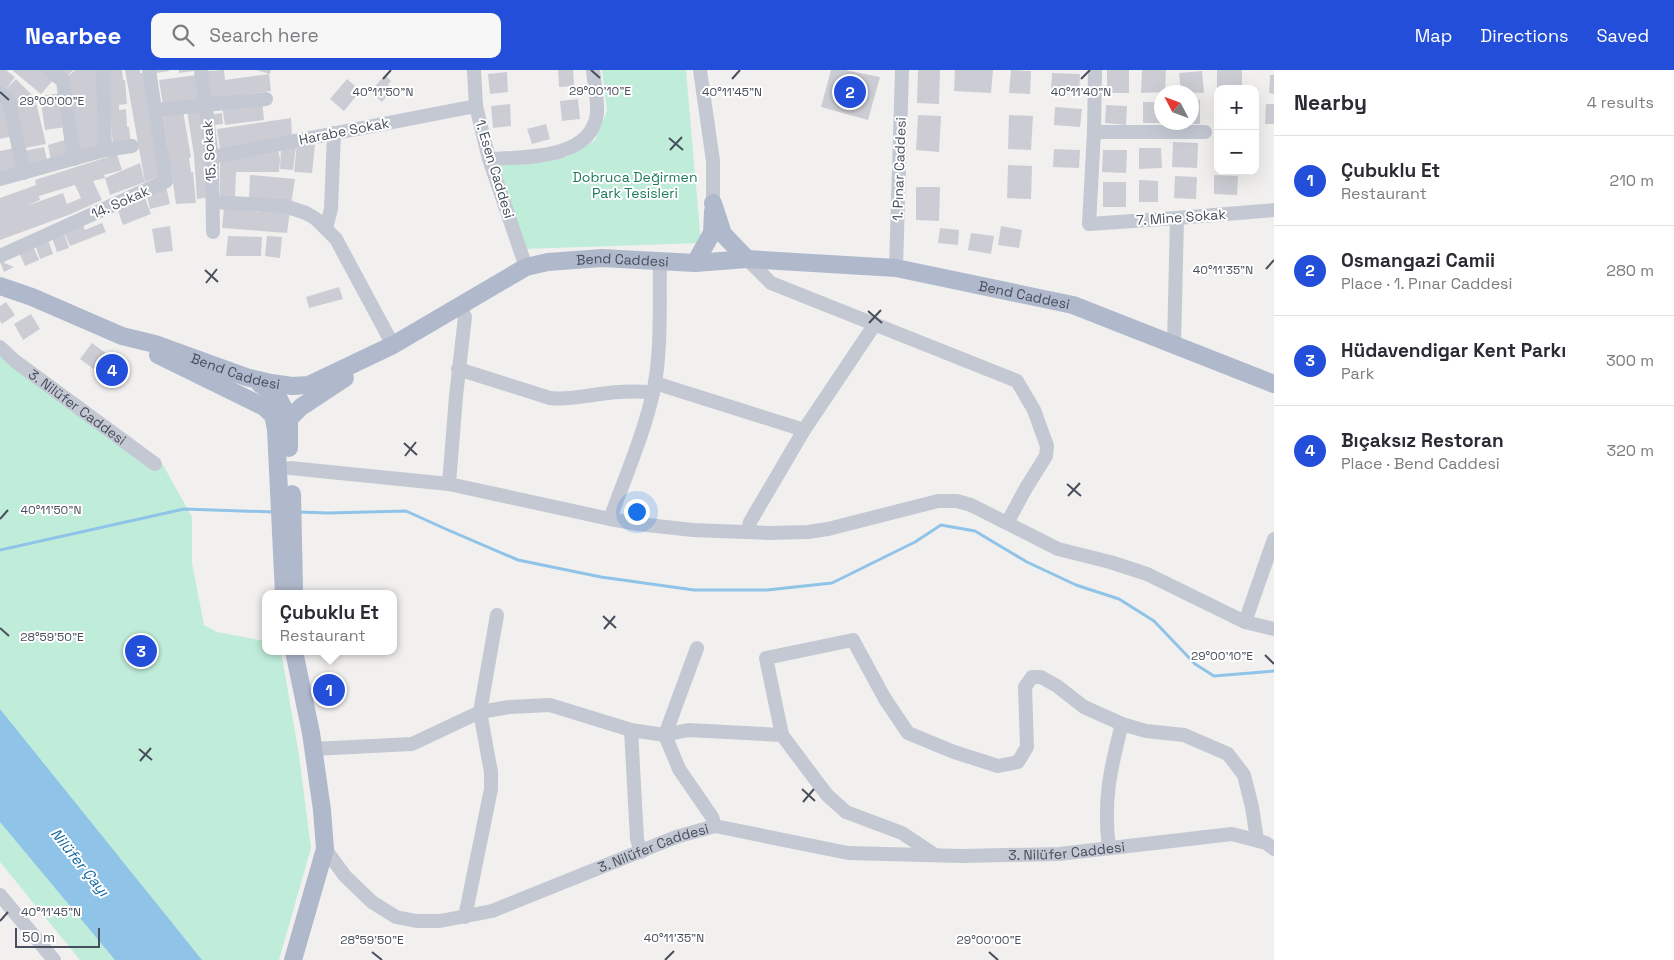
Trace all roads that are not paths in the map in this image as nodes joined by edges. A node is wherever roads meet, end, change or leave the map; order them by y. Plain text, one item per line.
1 (49, 70) edge
2 (103, 70) edge
3 (149, 70) edge
4 (201, 70) edge
5 (474, 70) edge
6 (593, 70) edge
7 (700, 70) edge
8 (902, 70) edge
9 (1095, 70) edge
10 (0, 93) edge
11 (266, 99) dead end
12 (206, 105) junction
13 (476, 106) junction
14 (155, 110) junction
15 (1094, 132) junction
16 (1205, 132) dead end
17 (334, 133) junction
18 (132, 146) dead end
19 (105, 150) junction
20 (212, 156) junction
21 (74, 159) junction
22 (489, 159) junction
23 (24, 172) junction
24 (0, 179) edge
25 (212, 202) junction
26 (713, 203) junction
27 (1274, 210) edge
28 (1177, 218) junction
29 (326, 228) junction
30 (213, 232) dead end
31 (0, 256) edge
32 (747, 259) junction
33 (660, 262) junction
34 (695, 263) junction
35 (526, 267) junction
36 (896, 268) junction
37 (0, 286) edge
38 (460, 306) junction
39 (876, 324) junction
40 (122, 336) junction
41 (393, 345) junction
42 (1174, 345) junction
43 (0, 347) edge
44 (458, 369) junction
45 (246, 376) junction
46 (309, 384) junction
47 (1274, 384) edge
48 (654, 388) junction
49 (286, 414) junction
50 (804, 430) junction
51 (155, 464) dead end
52 (290, 468) junction
53 (449, 484) junction
54 (286, 490) junction
55 (610, 519) junction
56 (1008, 523) junction
57 (748, 532) junction
58 (1274, 539) edge
59 (288, 557) junction
60 (284, 590) edge
61 (293, 590) edge
62 (497, 616) dead end
63 (1245, 622) junction
64 (1274, 629) edge
65 (697, 648) dead end
66 (295, 655) edge
67 (480, 712) junction
68 (1122, 724) junction
69 (631, 730) junction
70 (665, 735) junction
71 (782, 735) junction
72 (313, 748) junction
73 (715, 826) junction
74 (1257, 840) junction
75 (1109, 848) junction
76 (325, 849) junction
77 (1274, 849) edge
78 (641, 852) junction
79 (935, 855) junction
80 (0, 895) edge
81 (465, 917) junction
82 (295, 954) edge
83 (54, 960) edge

1 - 21 street
2 - 19 street
3 - 14 street, 14. Sokak
4 - 12 street, 15. Sokak
5 - 13 street, 1. Esen Caddesi
6 - 22 street
7 - 26 street
8 - 36 street, 1. Pınar Caddesi
9 - 15 street
10 - 23 street
11 - 12 street
12 - 14 street
12 - 20 street, 15. Sokak
13 - 17 street, Harabe Sokak
13 - 22 street, 1. Esen Caddesi
14 - 31 street, 14. Sokak
15 - 16 street
15 - 28 street, 7. Mine Sokak
17 - 20 street, Harabe Sokak
17 - 29 street
18 - 19 street
19 - 21 street
20 - 25 street, 15. Sokak
21 - 23 street
22 - 35 street, 1. Esen Caddesi
23 - 24 street
25 - 29 street
25 - 30 street, 15. Sokak
26 - 32 main road
26 - 34 main road
27 - 28 street, 7. Mine Sokak
28 - 42 street
29 - 41 street
32 - 34 main road, Bend Caddesi
32 - 36 main road, Bend Caddesi
32 - 39 street
33 - 34 main road, Bend Caddesi
33 - 35 main road, Bend Caddesi
33 - 48 street
35 - 38 main road, Bend Caddesi
36 - 42 main road, Bend Caddesi
37 - 40 main road, Bend Caddesi
38 - 41 main road, Bend Caddesi
38 - 44 street
39 - 50 street
39 - 56 street
40 - 45 main road, Bend Caddesi
40 - 49 main road
41 - 46 main road, Bend Caddesi
41 - 49 main road
42 - 47 main road, Bend Caddesi
43 - 51 street, 3. Nilüfer Caddesi
44 - 48 street
44 - 53 street
45 - 46 main road, Bend Caddesi
45 - 49 main road
46 - 49 main road
48 - 50 street
48 - 55 street
49 - 52 main road
49 - 54 main road
50 - 57 street
52 - 53 street
52 - 54 main road
53 - 55 street
54 - 59 main road
55 - 57 street
56 - 57 street
56 - 63 street
58 - 63 street
59 - 60 main road
59 - 61 main road
62 - 67 street
63 - 64 street
65 - 70 street
66 - 72 main road
67 - 69 street
67 - 72 street
67 - 81 street
68 - 71 street
68 - 74 street
68 - 75 street
69 - 70 street
69 - 78 street
70 - 71 street
70 - 73 street
71 - 79 street
72 - 76 main road
73 - 78 street, 3. Nilüfer Caddesi
73 - 79 street, 3. Nilüfer Caddesi
74 - 75 street, 3. Nilüfer Caddesi
74 - 77 street, 3. Nilüfer Caddesi
75 - 79 street, 3. Nilüfer Caddesi
76 - 81 street, 3. Nilüfer Caddesi
76 - 82 main road
78 - 81 street, 3. Nilüfer Caddesi
80 - 83 street

